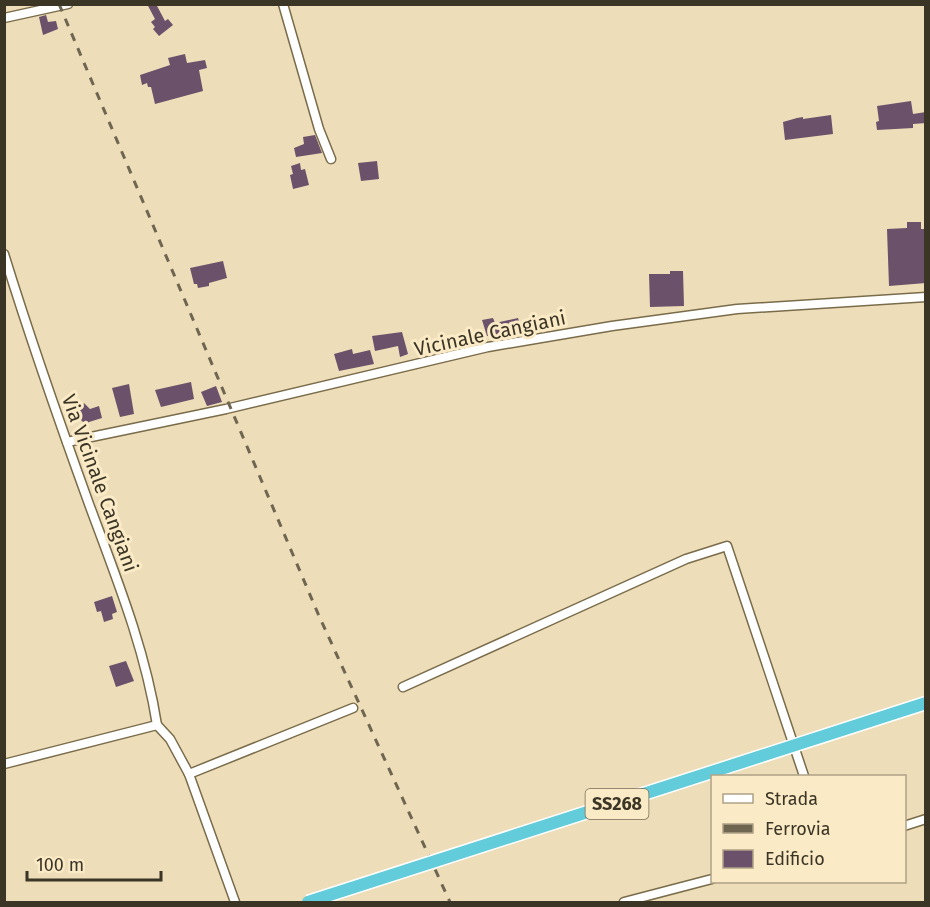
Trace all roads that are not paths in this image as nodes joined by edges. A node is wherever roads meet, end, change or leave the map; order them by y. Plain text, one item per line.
1 (68, 4) edge
2 (283, 4) edge
3 (4, 18) edge
4 (331, 159) dead end
5 (4, 254) edge
6 (926, 297) edge
7 (67, 442) junction
8 (403, 687) dead end
9 (926, 703) edge
10 (353, 708) dead end
11 (157, 725) junction
12 (4, 764) edge
13 (189, 774) junction
14 (803, 775) edge
15 (926, 819) edge
16 (906, 825) edge
17 (711, 879) edge
18 (235, 903) edge
19 (308, 903) edge
20 (624, 903) edge

1 - 3 street
2 - 4 street
5 - 7 street, Via Vicinale Cangiani
6 - 7 street, Vicinale Cangiani
7 - 11 street, Via Vicinale Cangiani
8 - 14 street
9 - 19 highway, SS268, bridge
10 - 13 street
11 - 12 street
11 - 13 street
13 - 18 street
15 - 16 street
17 - 20 street

